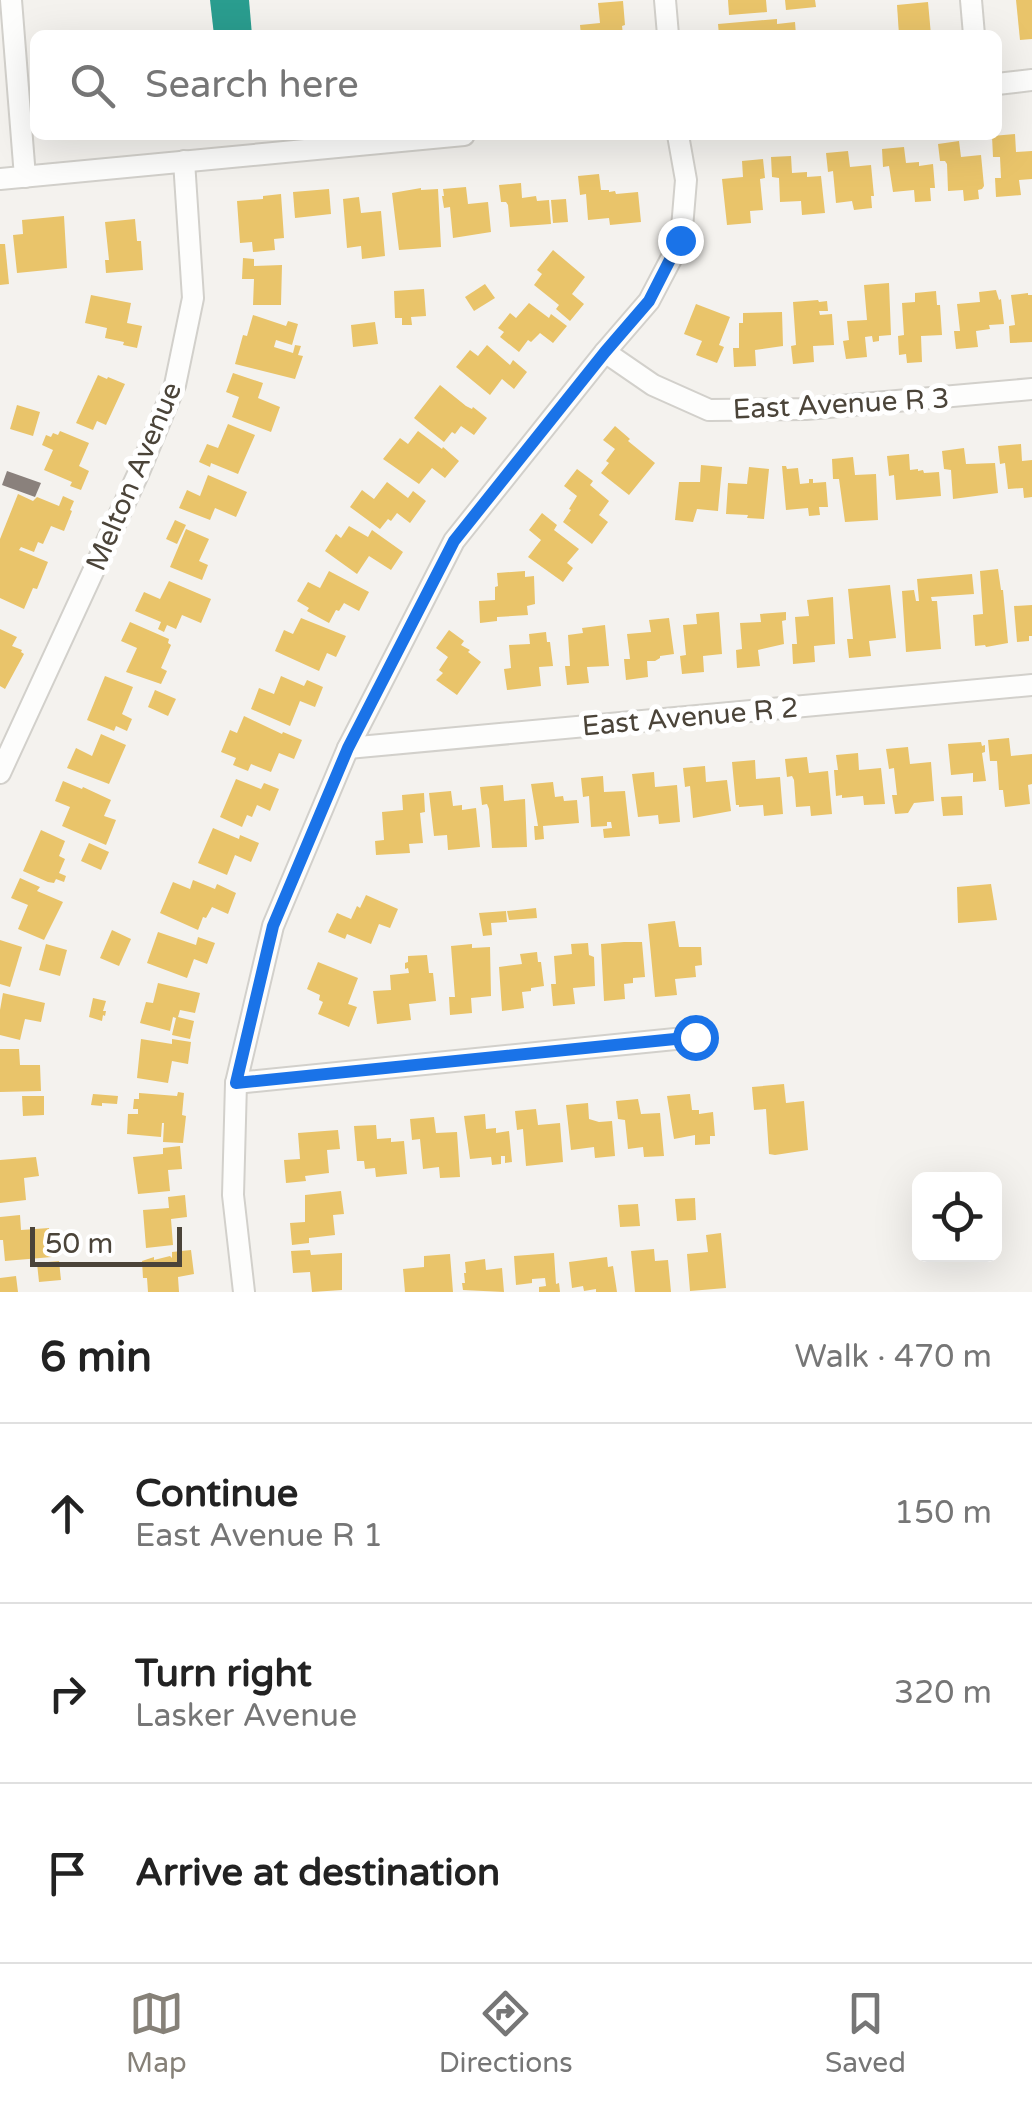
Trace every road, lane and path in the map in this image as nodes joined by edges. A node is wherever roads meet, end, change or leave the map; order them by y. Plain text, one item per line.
1 (10, 0) edge
2 (665, 0) edge
3 (971, 0) edge
4 (668, 30) edge
5 (974, 30) edge
6 (8, 64) edge
7 (1032, 80) edge
8 (1002, 83) edge
9 (410, 140) edge
10 (679, 140) edge
11 (184, 161) junction
12 (25, 177) junction
13 (0, 180) edge
14 (605, 352) junction
15 (1032, 389) edge
16 (1032, 684) edge
17 (348, 748) junction
18 (1, 768) edge
19 (695, 1037) dead end
20 (236, 1083) junction
21 (244, 1292) edge

1 - 6 street
2 - 4 street
3 - 5 street
6 - 12 street
7 - 8 street
9 - 11 street
10 - 14 street
11 - 12 street
11 - 18 street, Melton Avenue
12 - 13 street
14 - 15 street, East Avenue R 3
14 - 17 street
16 - 17 street, East Avenue R 2
17 - 20 street
19 - 20 street
20 - 21 street

